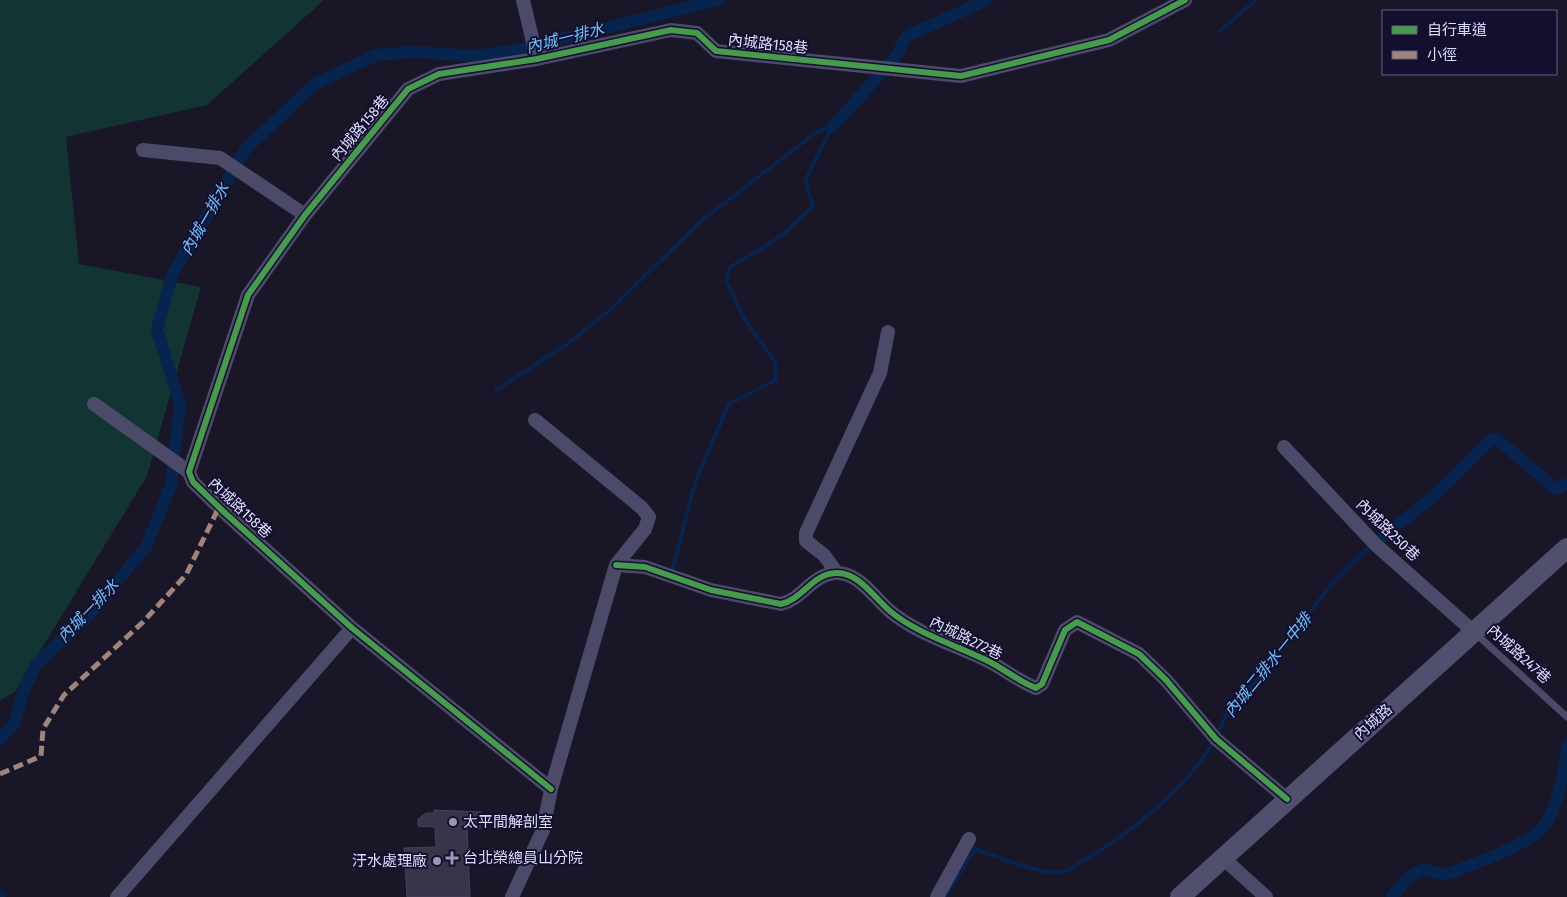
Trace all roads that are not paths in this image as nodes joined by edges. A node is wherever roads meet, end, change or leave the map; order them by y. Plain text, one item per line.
1 (523, 0) edge
2 (1185, 0) edge
3 (536, 56) junction
4 (143, 150) dead end
5 (305, 216) junction
6 (888, 332) dead end
7 (94, 404) dead end
8 (535, 420) dead end
9 (1284, 447) dead end
10 (185, 469) junction
11 (1567, 548) edge
12 (616, 565) junction
13 (837, 573) junction
14 (352, 628) junction
15 (1474, 632) junction
16 (1567, 717) edge
17 (551, 788) junction
18 (1287, 799) junction
19 (968, 839) dead end
20 (1223, 858) junction
21 (117, 897) edge
22 (512, 897) edge
23 (937, 897) edge
24 (1180, 897) edge
25 (1266, 897) edge

1 - 3 street
2 - 3 street, 內城路158巷
3 - 5 street, 內城路158巷
4 - 5 street
5 - 10 street, 內城路158巷
6 - 13 street
7 - 10 street
8 - 12 street
9 - 15 street, 內城路250巷
10 - 14 street, 內城路158巷
11 - 15 street, 內城路
12 - 13 street
12 - 17 street
13 - 18 street, 內城路272巷
14 - 17 street, 內城路158巷
14 - 21 street
15 - 16 lane, 內城路247巷
15 - 18 street, 內城路
17 - 22 street
18 - 20 street, 內城路
19 - 23 street
20 - 24 street, 內城路
20 - 25 street

